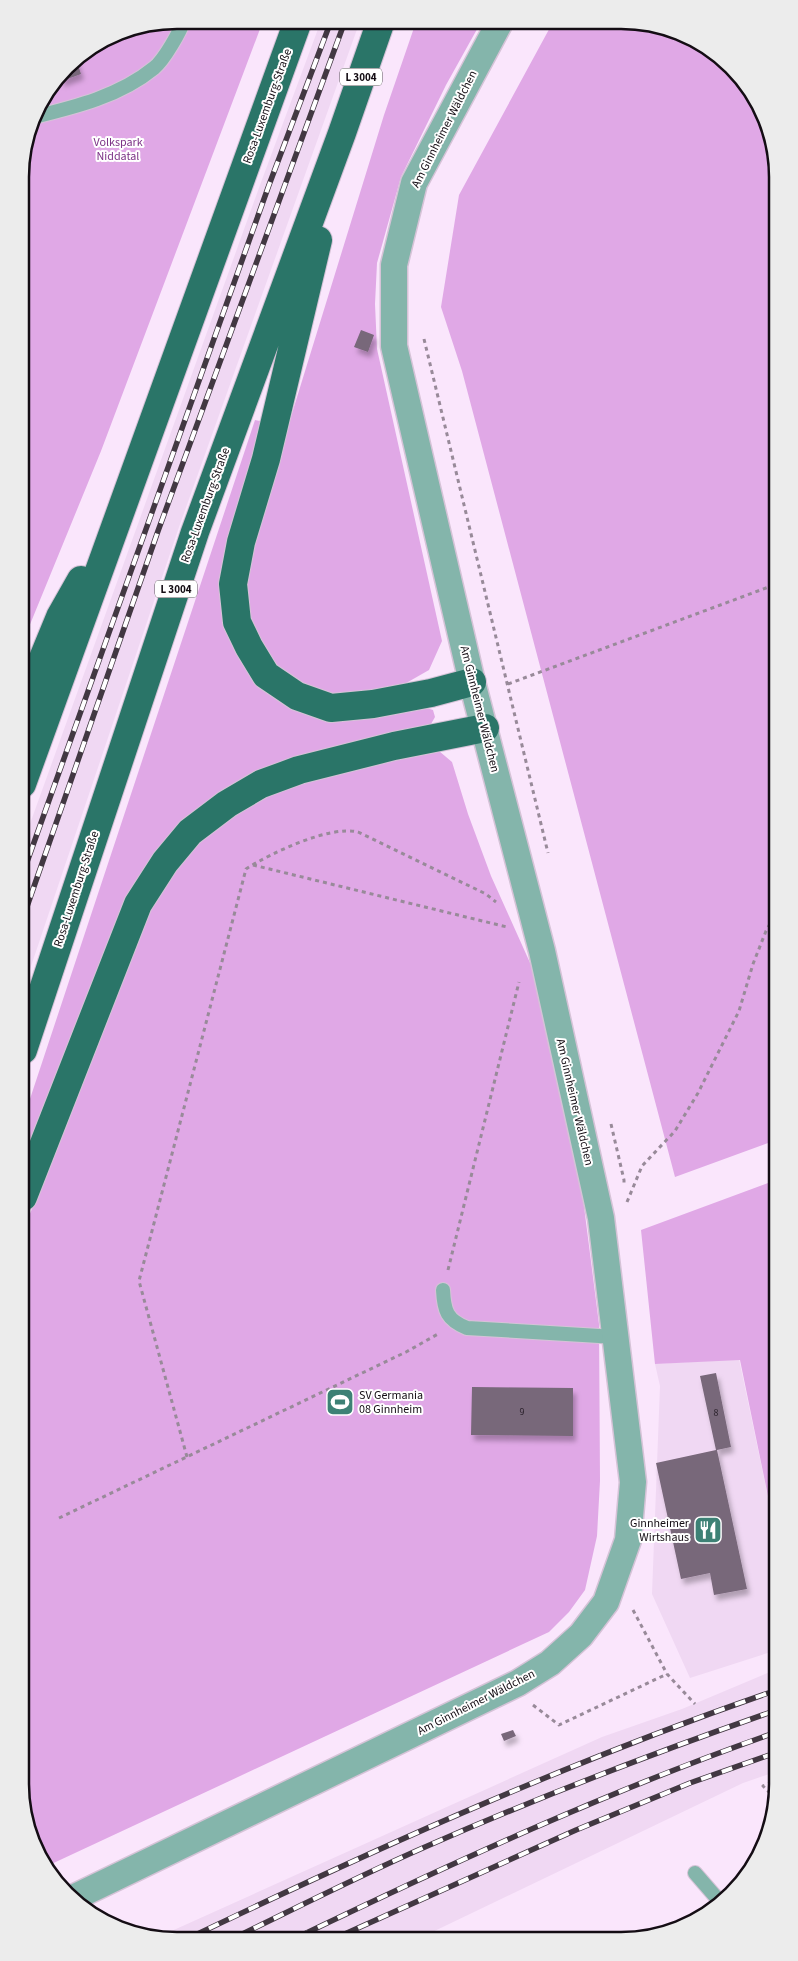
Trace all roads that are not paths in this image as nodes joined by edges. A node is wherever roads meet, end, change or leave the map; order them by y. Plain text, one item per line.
1 (181, 29) edge
2 (295, 29) edge
3 (378, 29) edge
4 (496, 29) edge
5 (43, 115) edge
6 (342, 133) junction
7 (120, 509) junction
8 (472, 682) junction
9 (29, 693) edge
10 (485, 728) junction
11 (29, 764) edge
12 (29, 1032) edge
13 (29, 1182) edge
14 (443, 1290) road end
15 (616, 1338) junction
16 (695, 1873) dead end
17 (79, 1895) edge
18 (716, 1897) edge

1 - 5 lane
2 - 7 highway, Rosa-Luxemburg-Straße
3 - 6 highway, Rosa-Luxemburg-Straße / L 3004
4 - 8 street, Am Ginnheimer Wäldchen
6 - 8 highway
6 - 12 highway, Rosa-Luxemburg-Straße / L 3004
7 - 9 highway
7 - 11 highway, Rosa-Luxemburg-Straße
8 - 10 street, Am Ginnheimer Wäldchen
10 - 13 highway
10 - 15 street, Am Ginnheimer Wäldchen
14 - 15 lane
15 - 17 street, Am Ginnheimer Wäldchen
16 - 18 lane

